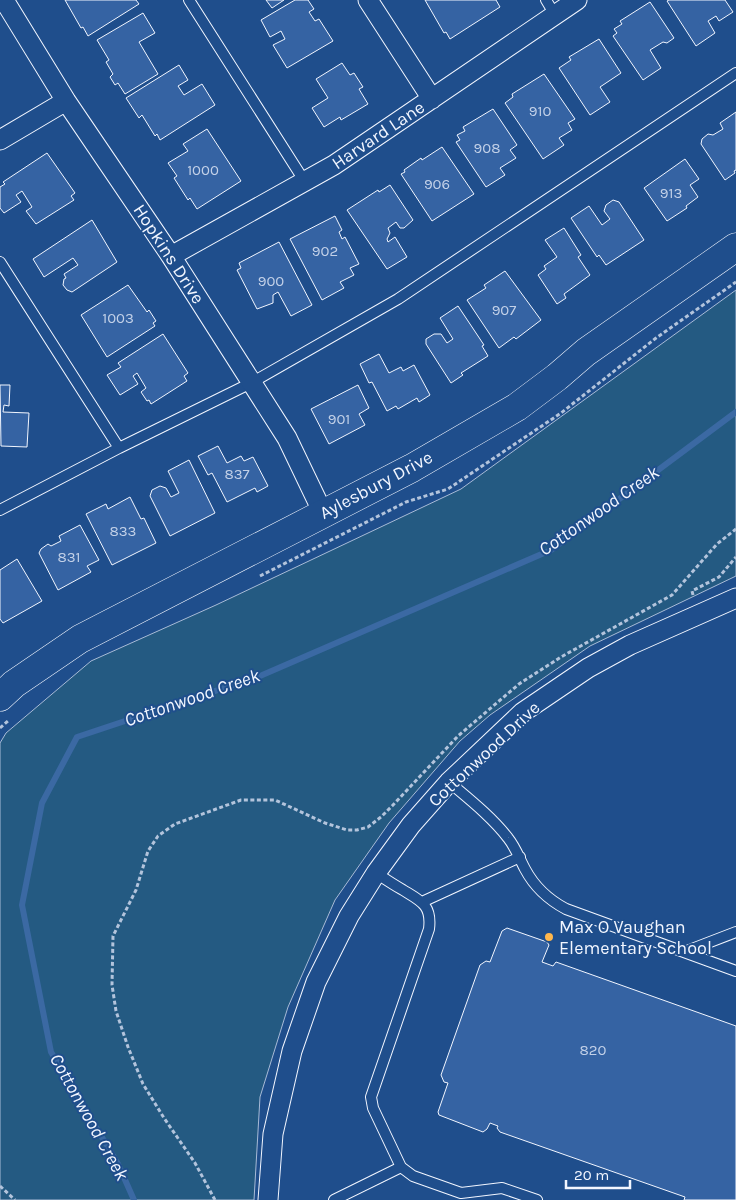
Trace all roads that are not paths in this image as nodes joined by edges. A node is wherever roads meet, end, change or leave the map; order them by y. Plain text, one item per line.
1 (4, 0) edge
2 (189, 0) edge
3 (368, 0) edge
4 (577, 0) edge
5 (551, 8) edge
6 (736, 73) edge
7 (432, 99) junction
8 (66, 101) junction
9 (0, 140) edge
10 (305, 182) junction
11 (736, 247) edge
12 (171, 256) junction
13 (0, 262) edge
14 (252, 383) junction
15 (119, 448) junction
16 (0, 510) edge
17 (323, 512) junction
18 (736, 598) edge
19 (0, 698) edge
20 (449, 782) junction
21 (520, 857) junction
22 (376, 873) junction
23 (422, 902) junction
24 (736, 932) edge
25 (684, 952) junction
26 (736, 971) edge
27 (401, 1167) junction
28 (268, 1200) edge
29 (334, 1200) edge
30 (537, 1200) edge

1 - 8 street, Hopkins Drive
2 - 10 lane
3 - 7 street
4 - 5 street, Harvard Lane
5 - 7 street, Harvard Lane
6 - 14 lane
7 - 10 street, Harvard Lane
8 - 9 street
8 - 12 street, Hopkins Drive
10 - 12 street, Harvard Lane
11 - 17 street, Aylesbury Drive
12 - 14 street, Hopkins Drive
13 - 15 lane
14 - 15 lane
14 - 17 street, Hopkins Drive
15 - 16 lane
17 - 19 street, Aylesbury Drive
18 - 20 street, Cottonwood Drive
20 - 21 lane
20 - 22 street, Cottonwood Drive
21 - 23 lane
21 - 25 lane
22 - 23 lane
22 - 28 street, Cottonwood Drive
23 - 27 lane
24 - 25 lane
25 - 26 lane
27 - 29 lane
27 - 30 lane

